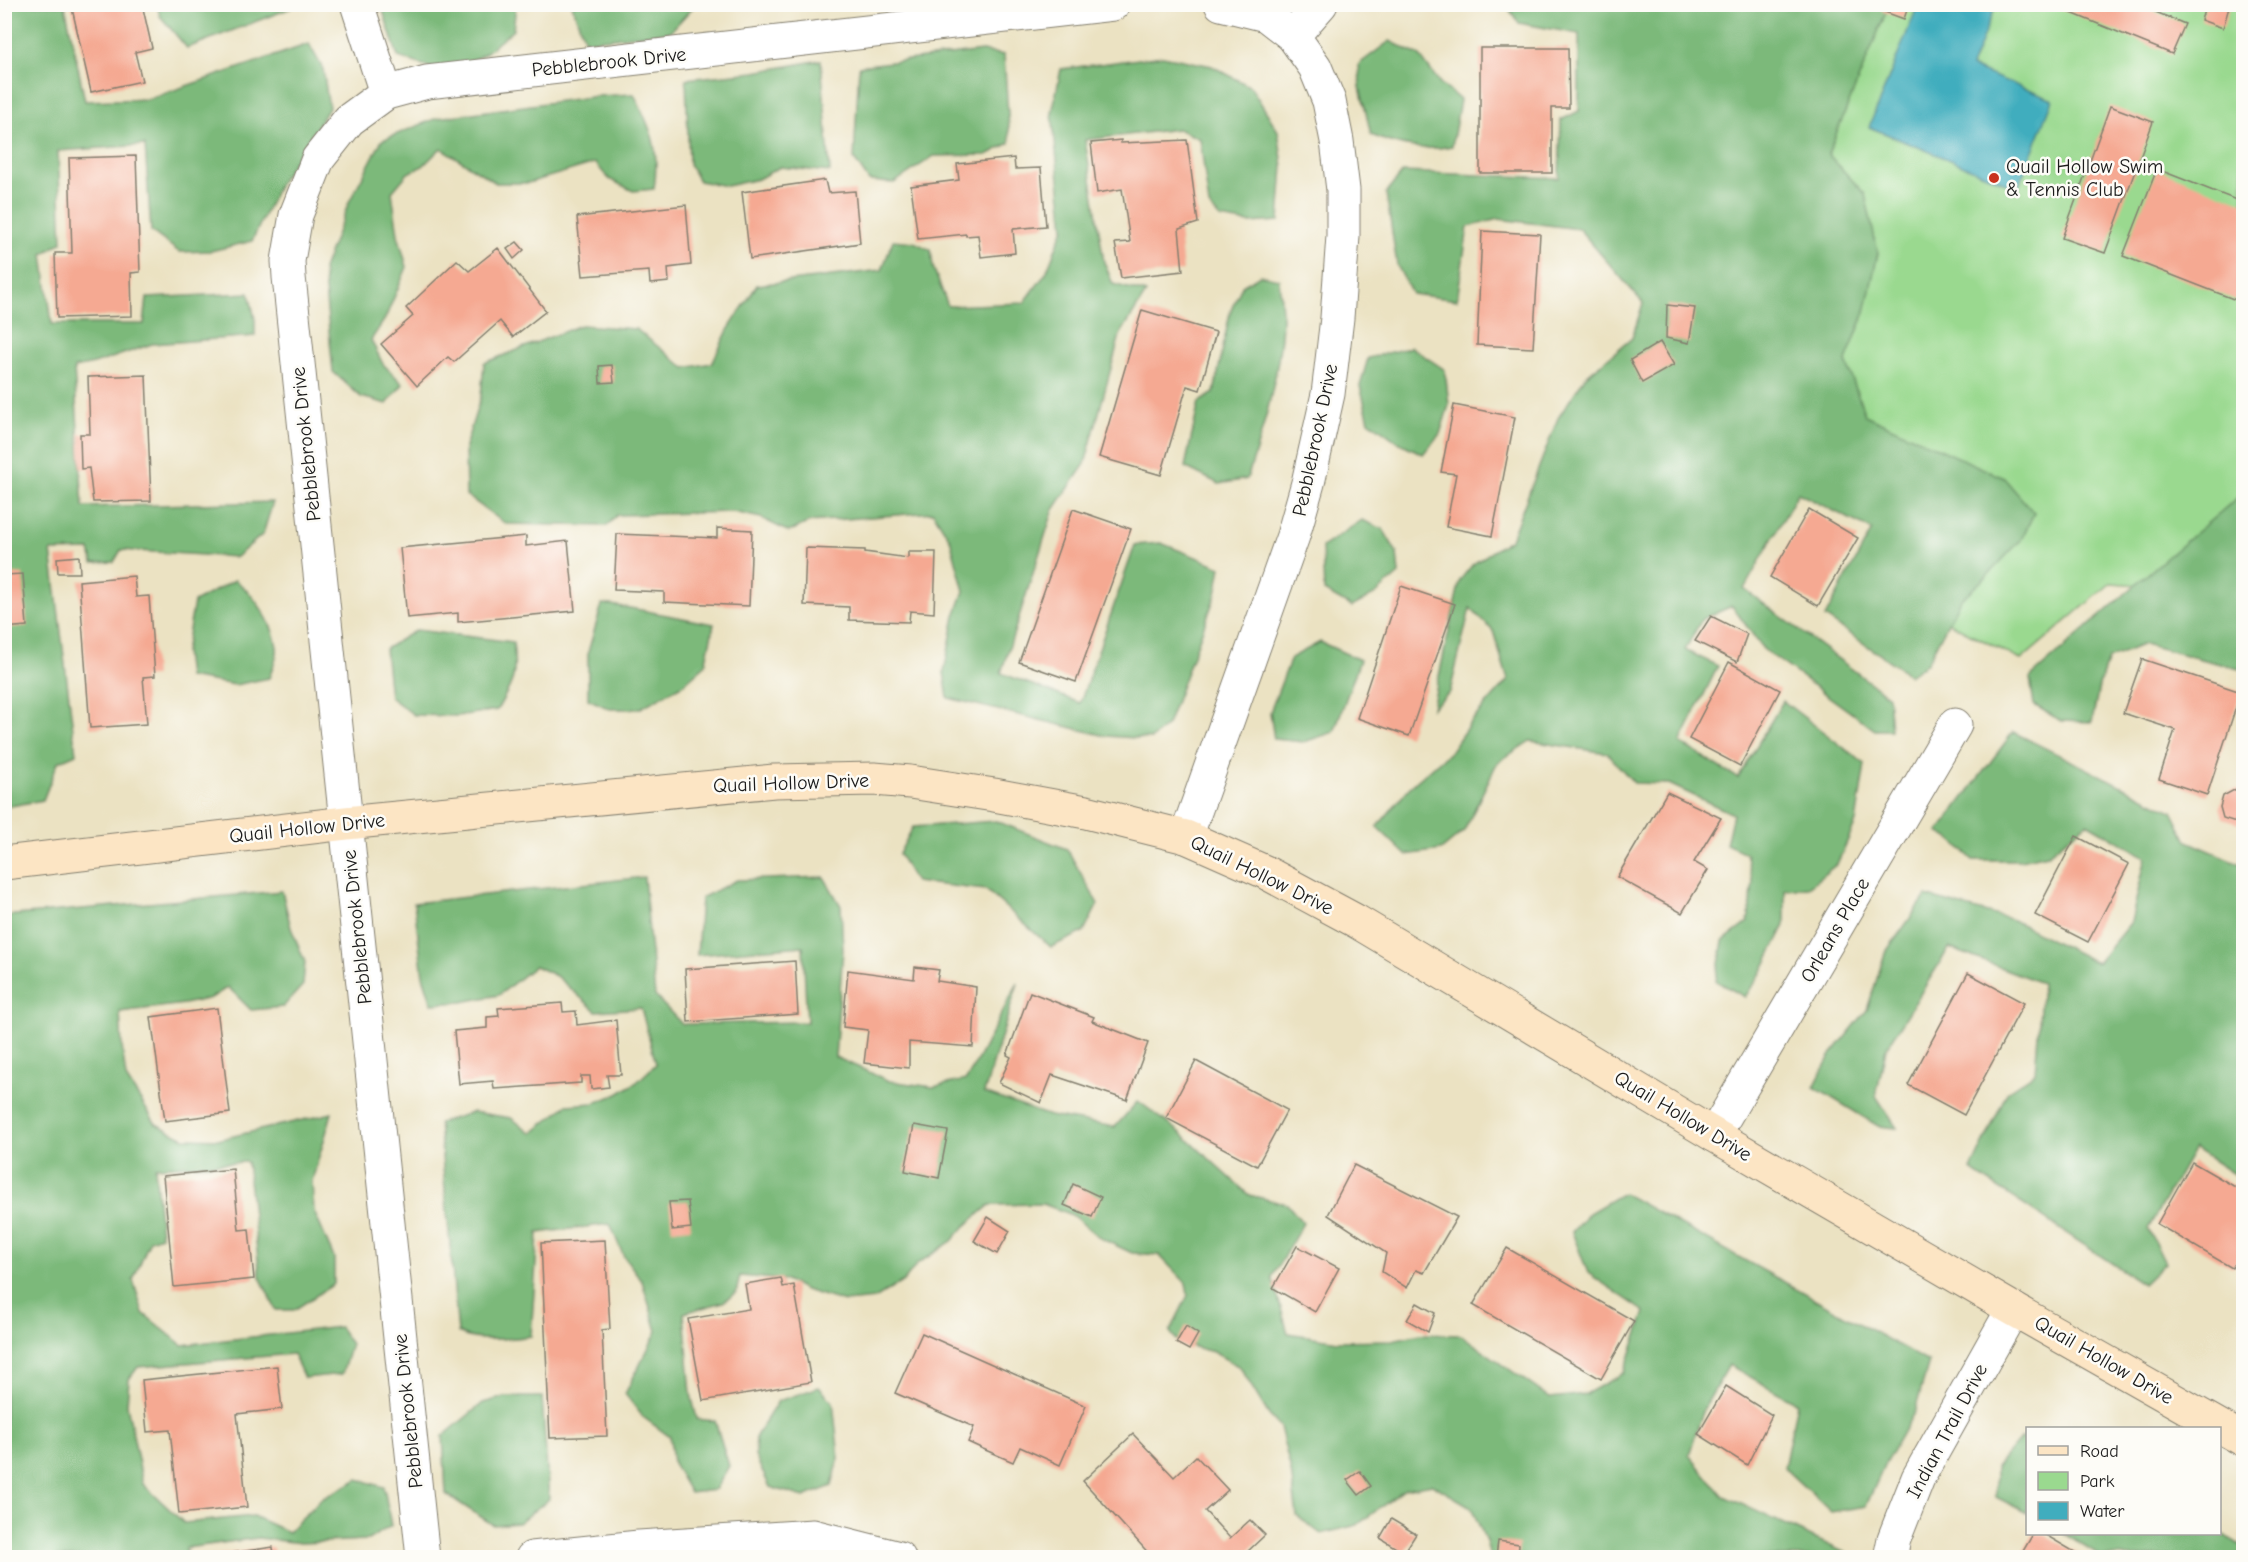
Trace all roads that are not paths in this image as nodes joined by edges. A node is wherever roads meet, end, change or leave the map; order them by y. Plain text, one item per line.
1 (357, 4) edge
2 (1113, 4) edge
3 (1221, 4) edge
4 (1321, 4) edge
5 (1293, 36) junction
6 (386, 93) junction
7 (1955, 725) dead end
8 (346, 823) junction
9 (1186, 837) junction
10 (4, 863) edge
11 (1714, 1134) junction
12 (2013, 1309) junction
13 (2244, 1440) edge
14 (423, 1557) edge
15 (532, 1557) edge
16 (898, 1557) edge
17 (1890, 1557) edge

1 - 6 street
2 - 6 street, Pebblebrook Drive
3 - 5 street, Pebblebrook Drive
4 - 5 street
5 - 9 street, Pebblebrook Drive
6 - 8 street, Pebblebrook Drive
7 - 11 street, Orleans Place
8 - 9 street, Quail Hollow Drive
8 - 10 street, Quail Hollow Drive
8 - 14 street, Pebblebrook Drive
9 - 11 street, Quail Hollow Drive
11 - 12 street, Quail Hollow Drive
12 - 13 street, Quail Hollow Drive
12 - 17 street, Indian Trail Drive
15 - 16 street

